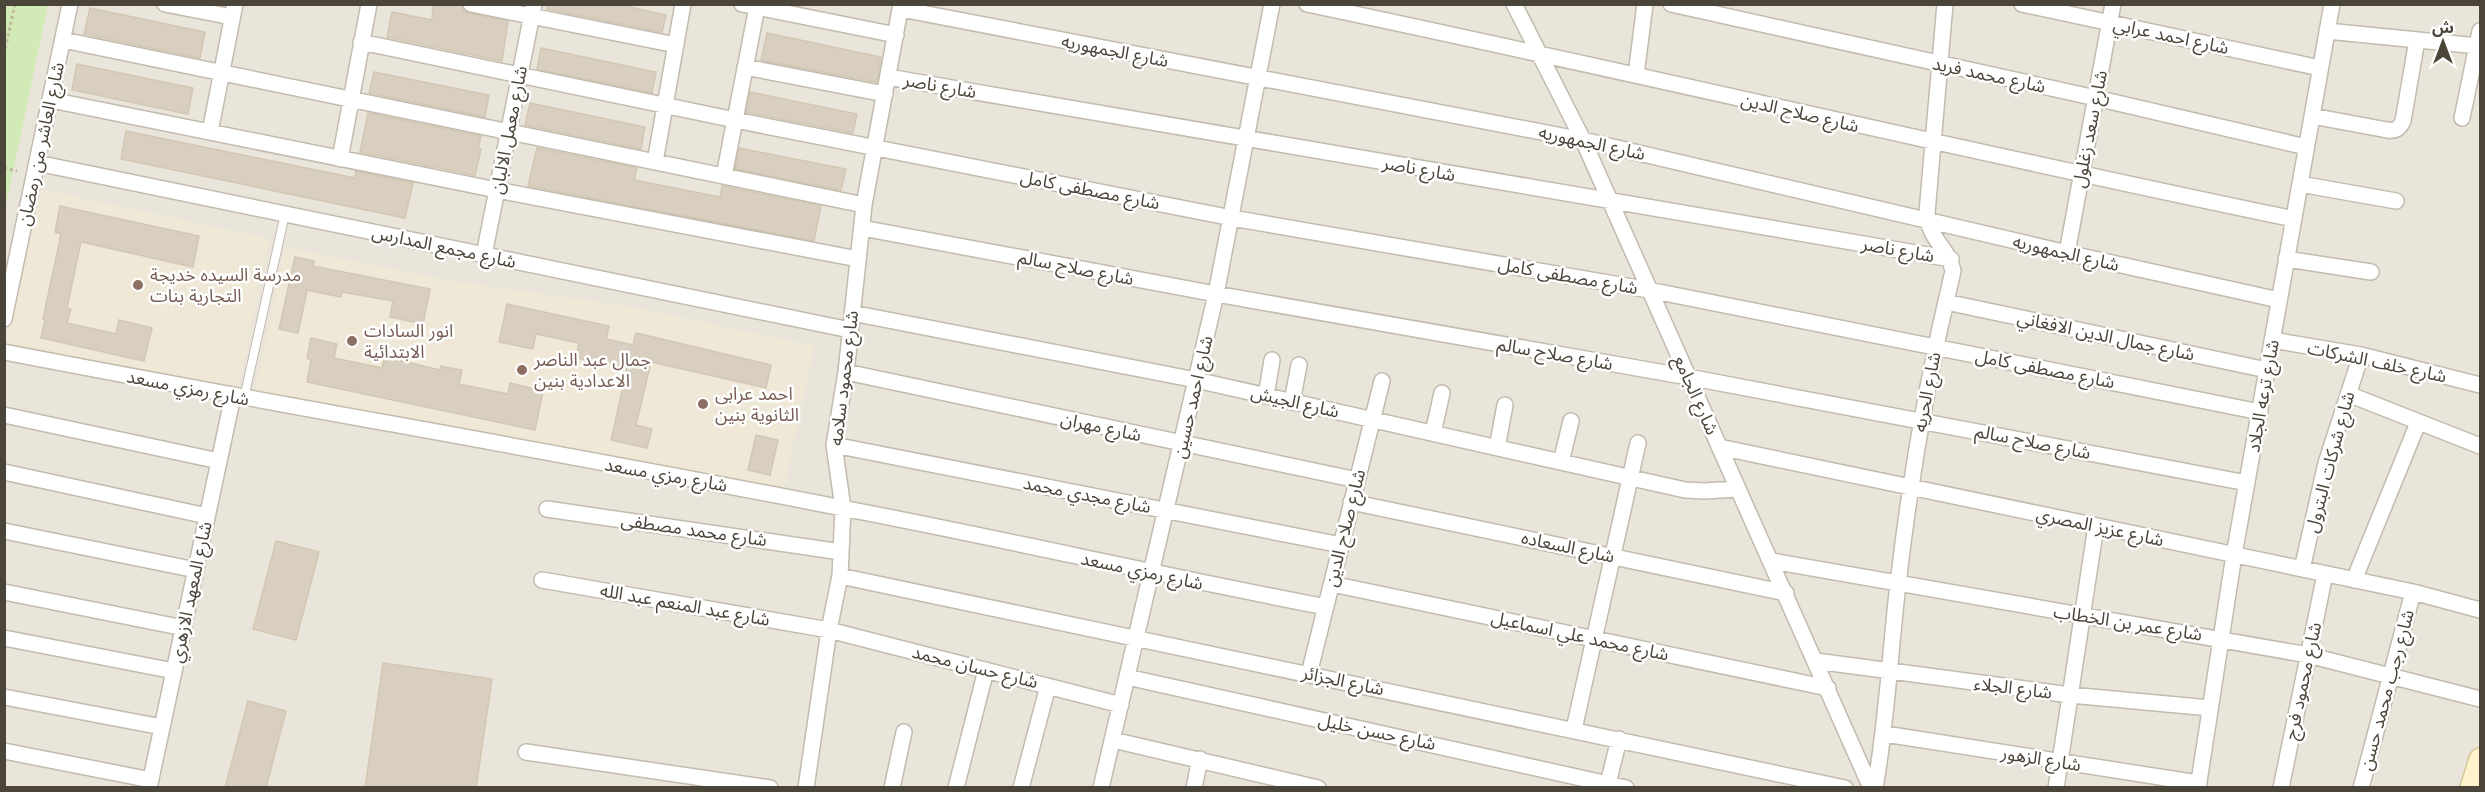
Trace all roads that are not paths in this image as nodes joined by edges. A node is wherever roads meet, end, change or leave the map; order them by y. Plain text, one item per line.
1 (70, 4) edge
2 (165, 4) edge
3 (369, 4) edge
4 (471, 4) edge
5 (683, 4) edge
6 (1272, 4) edge
7 (1307, 4) edge
8 (1514, 4) edge
9 (1645, 4) edge
10 (1671, 4) edge
11 (1945, 4) edge
12 (2022, 4) edge
13 (2113, 4) edge
14 (2332, 4) edge
15 (750, 6) edge
16 (901, 7) edge
17 (233, 11) edge
18 (533, 11) edge
19 (2110, 23) junction
20 (2327, 31) junction
21 (2481, 31) edge
22 (896, 35) junction
23 (63, 40) junction
24 (2417, 40) junction
25 (361, 42) junction
26 (676, 45) junction
27 (2478, 46) junction
28 (1539, 52) junction
29 (1940, 64) junction
30 (745, 67) junction
31 (2320, 68) junction
32 (221, 72) junction
33 (520, 75) junction
34 (1636, 75) junction
35 (888, 77) junction
36 (1258, 79) junction
37 (885, 94) junction
38 (2096, 98) junction
39 (350, 99) junction
40 (51, 100) junction
41 (665, 105) junction
42 (2312, 116) junction
43 (2462, 118) dead end
44 (735, 120) junction
45 (210, 132) junction
46 (509, 132) junction
47 (1247, 139) junction
48 (1583, 140) junction
49 (1932, 143) junction
50 (875, 147) junction
51 (2306, 147) junction
52 (340, 159) junction
53 (655, 162) junction
54 (38, 163) junction
55 (2081, 175) junction
56 (724, 176) junction
57 (2300, 184) junction
58 (497, 190) junction
59 (1610, 201) junction
60 (2396, 201) dead end
61 (864, 205) junction
62 (285, 214) junction
63 (1232, 218) junction
64 (2294, 219) junction
65 (1928, 221) junction
66 (862, 228) junction
67 (2067, 253) junction
68 (484, 255) junction
69 (1951, 259) junction
70 (2286, 259) junction
71 (858, 260) junction
72 (2371, 272) dead end
73 (1649, 290) junction
74 (1216, 294) junction
75 (2279, 300) junction
76 (1946, 302) junction
77 (852, 313) junction
78 (4, 319) edge
79 (850, 330) junction
80 (2272, 340) junction
81 (1936, 347) junction
82 (4, 352) edge
83 (2361, 355) junction
84 (1272, 360) dead end
85 (1299, 366) dead end
86 (2267, 370) junction
87 (846, 372) junction
88 (1688, 377) junction
89 (1196, 380) junction
90 (1382, 381) dead end
91 (2481, 385) edge
92 (1442, 393) dead end
93 (2348, 394) junction
94 (1266, 396) junction
95 (238, 397) junction
96 (1292, 402) junction
97 (1505, 405) dead end
98 (2260, 412) junction
99 (4, 415) edge
100 (1372, 420) junction
101 (1571, 421) dead end
102 (1921, 421) junction
103 (2418, 423) junction
104 (1433, 433) junction
105 (1638, 443) dead end
106 (1182, 444) junction
107 (834, 445) junction
108 (2481, 446) edge
109 (1719, 447) junction
110 (1497, 448) junction
111 (219, 460) junction
112 (1561, 462) junction
113 (4, 472) edge
114 (1630, 478) junction
115 (1357, 480) junction
116 (2247, 483) junction
117 (1911, 487) junction
118 (1737, 489) junction
119 (1351, 502) junction
120 (843, 508) junction
121 (547, 509) dead end
122 (1167, 511) junction
123 (207, 516) junction
124 (2096, 526) junction
125 (4, 531) edge
126 (1341, 545) junction
127 (841, 552) junction
128 (2235, 555) junction
129 (1613, 557) junction
130 (1772, 561) junction
131 (2302, 569) junction
132 (196, 570) junction
133 (1152, 573) junction
134 (2325, 574) junction
135 (840, 576) junction
136 (542, 580) dead end
137 (2354, 580) junction
138 (1332, 584) junction
139 (1898, 584) junction
140 (4, 592) edge
141 (2413, 592) junction
142 (1786, 593) junction
143 (1326, 607) junction
144 (2481, 610) edge
145 (2082, 615) junction
146 (184, 628) junction
147 (829, 630) junction
148 (4, 638) edge
149 (1137, 638) junction
150 (2222, 638) junction
151 (1594, 639) junction
152 (2308, 655) junction
153 (1816, 661) junction
154 (986, 670) junction
155 (174, 671) junction
156 (1890, 671) junction
157 (1309, 674) junction
158 (2391, 676) junction
159 (1127, 677) junction
160 (1048, 686) junction
161 (1828, 688) junction
162 (2070, 695) junction
163 (4, 697) edge
164 (2481, 699) edge
165 (1121, 705) junction
166 (2210, 708) junction
167 (162, 727) junction
168 (1574, 729) junction
169 (904, 732) dead end
170 (1885, 734) junction
171 (1619, 739) junction
172 (1113, 740) junction
173 (4, 751) edge
174 (526, 752) dead end
175 (1200, 759) junction
176 (2481, 759) edge
177 (2059, 762) junction
178 (669, 780) edge
179 (150, 784) edge
180 (1608, 785) edge
181 (2198, 785) edge
182 (770, 788) edge
183 (807, 788) edge
184 (892, 788) edge
185 (956, 788) edge
186 (1021, 788) edge
187 (1101, 788) edge
188 (1194, 788) edge
189 (1318, 788) edge
190 (1626, 788) edge
191 (1845, 788) edge
192 (1873, 788) edge
193 (2056, 788) edge
194 (2281, 788) edge
195 (2361, 788) edge
196 (2471, 788) edge

1 - 23 street, شارع العاشر من رمضان
2 - 17 street
3 - 25 street
4 - 18 street
5 - 26 street
6 - 36 street, شارع احمد حسين
7 - 28 street, شارع صلاح الدين
8 - 28 street, شارع الجامع
9 - 34 street
10 - 29 street, شارع محمد فريد
11 - 29 street
12 - 19 street, شارع احمد عرابي
13 - 19 street, شارع سعد زغلول
14 - 20 street, شارع ترعه الجلاد
15 - 22 street
15 - 30 street
16 - 22 street, شارع محمود سلامه
16 - 36 street, شارع الجمهوريه
17 - 32 street
18 - 26 street
18 - 33 street, شارع معمل الالبان
19 - 31 street, شارع احمد عرابي
19 - 38 street, شارع سعد زغلول
20 - 24 street
20 - 31 street, شارع ترعه الجلاد
21 - 27 street
22 - 35 street, شارع محمود سلامه
23 - 32 street
23 - 40 street, شارع العاشر من رمضان
24 - 27 street
24 - 42 street
25 - 33 street, شارع مصطفى كامل
25 - 39 street
26 - 41 street
27 - 43 street
28 - 34 street, شارع صلاح الدين
28 - 48 street, شارع الجامع
29 - 38 street, شارع محمد فريد
29 - 49 street
30 - 37 street
30 - 44 street
31 - 42 street, شارع ترعه الجلاد
32 - 39 street
32 - 45 street
33 - 41 street, شارع مصطفى كامل
33 - 46 street, شارع معمل الالبان
34 - 49 street, شارع صلاح الدين
35 - 37 street, شارع محمود سلامه
35 - 47 street, شارع ناصر
36 - 47 street, شارع احمد حسين
36 - 48 street, شارع الجمهوريه
37 - 50 street, شارع محمود سلامه
38 - 51 street, شارع محمد فريد
38 - 55 street, شارع سعد زغلول
39 - 46 street
39 - 52 street
40 - 45 street
40 - 54 street, شارع العاشر من رمضان
41 - 44 street, شارع مصطفى كامل
41 - 53 street
42 - 51 street, شارع ترعه الجلاد
44 - 50 street, شارع مصطفى كامل
44 - 56 street
45 - 52 street
46 - 53 street
46 - 58 street, شارع معمل الالبان
47 - 59 street, شارع ناصر
47 - 63 street, شارع احمد حسين
48 - 59 street, شارع الجامع
48 - 65 street, شارع الجمهوريه
49 - 55 street, شارع صلاح الدين
49 - 65 street
50 - 61 street, شارع محمود سلامه
50 - 63 street, شارع مصطفى كامل
51 - 57 street, شارع ترعه الجلاد
52 - 58 street
53 - 56 street
54 - 62 street, شارع مجمع المدارس
54 - 78 street, شارع العاشر من رمضان
55 - 64 street, شارع صلاح الدين
55 - 67 street, شارع سعد زغلول
56 - 61 street
57 - 60 street
57 - 64 street, شارع ترعه الجلاد
58 - 68 street, شارع معمل الالبان
58 - 71 street
59 - 69 street, شارع ناصر
59 - 73 street, شارع الجامع
61 - 66 street, شارع محمود سلامه
62 - 68 street, شارع مجمع المدارس
62 - 95 lane
63 - 73 street, شارع مصطفى كامل
63 - 74 street, شارع احمد حسين
64 - 70 street, شارع ترعه الجلاد
65 - 67 street, شارع الجمهوريه
65 - 69 street
66 - 71 street, شارع محمود سلامه
66 - 74 street, شارع صلاح سالم
67 - 75 street, شارع الجمهوريه
68 - 79 street, شارع مجمع المدارس
69 - 76 street, شارع الحريه
70 - 72 street
70 - 75 street, شارع ترعه الجلاد
71 - 77 street, شارع محمود سلامه
73 - 81 street, شارع مصطفى كامل
73 - 88 street, شارع الجامع
74 - 88 street, شارع صلاح سالم
74 - 89 street, شارع احمد حسين
75 - 80 street, شارع ترعه الجلاد
76 - 81 street, شارع الحريه
76 - 86 street, شارع جمال الدين الافغاني
77 - 79 street, شارع محمود سلامه
77 - 89 street, شارع الجيش
79 - 87 street, شارع محمود سلامه
80 - 83 street, شارع خلف الشركات
80 - 86 street, شارع ترعه الجلاد
81 - 98 street, شارع مصطفى كامل
81 - 102 street, شارع الحريه
82 - 95 street, شارع رمزي مسعد
83 - 91 street, شارع خلف الشركات
83 - 93 street, شارع شركات البترول
84 - 94 street
85 - 96 street
86 - 98 street, شارع ترعه الجلاد
87 - 106 street, شارع مهران
87 - 107 street, شارع محمود سلامه
88 - 102 street, شارع صلاح سالم
88 - 109 street, شارع الجامع
89 - 94 street, شارع الجيش
89 - 106 street, شارع احمد حسين
90 - 100 street, شارع صلاح الدين
92 - 104 street
93 - 103 street
93 - 131 street, شارع شركات البترول
94 - 96 street, شارع الجيش
95 - 111 street, شارع المعهد الازهري
95 - 120 street, شارع رمزي مسعد
96 - 100 street, شارع الجيش
97 - 110 street
98 - 116 street, شارع ترعه الجلاد
99 - 111 street
100 - 104 street, شارع الجيش
100 - 115 street, شارع صلاح الدين
101 - 112 street
102 - 116 street, شارع صلاح سالم
102 - 117 street, شارع الحريه
103 - 108 street
103 - 137 street
104 - 110 street, شارع الجيش
105 - 114 street
106 - 115 street, شارع مهران
106 - 122 street, شارع احمد حسين
107 - 120 street, شارع محمود سلامه
107 - 122 street, شارع مجدي محمد
109 - 117 street, شارع عزيز المصري
109 - 118 street, شارع الجامع
110 - 112 street, شارع الجيش
111 - 123 street, شارع المعهد الازهري
112 - 114 street, شارع الجيش
113 - 123 street
114 - 118 street, شارع الجيش
114 - 129 street
115 - 119 street, شارع صلاح الدين
116 - 128 street, شارع ترعه الجلاد
117 - 124 street, شارع عزيز المصري
117 - 139 street, شارع الحريه
118 - 130 street, شارع الجامع
119 - 126 street, شارع صلاح الدين
119 - 129 street, شارع السعاده
120 - 127 street, شارع محمود سلامه
120 - 133 street, شارع رمزي مسعد
121 - 127 street, شارع محمد مصطفى
122 - 126 street, شارع مجدي محمد
122 - 133 street, شارع احمد حسين
123 - 132 street, شارع المعهد الازهري
124 - 128 street, شارع عزيز المصري
124 - 145 street
125 - 132 street
126 - 138 street, شارع صلاح الدين
127 - 135 street, شارع محمود سلامه
128 - 131 street, شارع عزيز المصري
128 - 150 street, شارع ترعه الجلاد
129 - 142 street, شارع السعاده
129 - 151 street
130 - 139 street, شارع عمر بن الخطاب
130 - 142 street, شارع الجامع
131 - 134 street, شارع عزيز المصري
132 - 146 street, شارع المعهد الازهري
133 - 143 street, شارع رمزي مسعد
133 - 149 street, شارع احمد حسين
134 - 137 street, شارع عزيز المصري
134 - 152 street, شارع محمود فرج
135 - 147 street, شارع محمود سلامه
135 - 149 street, شارع الجزائر
136 - 147 street, شارع عبد المنعم عبد الله
137 - 141 street, شارع عزيز المصري
138 - 143 street, شارع صلاح الدين
138 - 151 street, شارع محمد علي اسماعيل
139 - 145 street, شارع عمر بن الخطاب
139 - 156 street, شارع الحريه
140 - 146 street
141 - 144 street, شارع عزيز المصري
141 - 158 street, شارع رجب محمد حسن
142 - 153 street, شارع الجامع
143 - 157 street, شارع صلاح الدين
145 - 150 street, شارع عمر بن الخطاب
145 - 162 street
146 - 155 street, شارع المعهد الازهري
147 - 154 street, شارع حسان محمد
147 - 183 street, شارع محمود سلامه
148 - 155 street
149 - 157 street, شارع الجزائر
149 - 159 street, شارع احمد حسين
150 - 152 street, شارع عمر بن الخطاب
150 - 166 street, شارع ترعه الجلاد
151 - 161 street, شارع محمد علي اسماعيل
151 - 168 street
152 - 158 street, شارع عمر بن الخطاب
152 - 194 street, شارع محمود فرج
153 - 156 street, شارع الجلاء
153 - 161 street, شارع الجامع
154 - 160 street, شارع حسان محمد
154 - 185 street
155 - 167 street, شارع المعهد الازهري
156 - 162 street, شارع الجلاء
156 - 170 street, شارع الحريه
157 - 168 street, شارع الجزائر
158 - 164 street, شارع عمر بن الخطاب
158 - 195 street, شارع رجب محمد حسن
159 - 165 street, شارع احمد حسين
159 - 180 street, شارع حسن خليل
160 - 165 street, شارع حسان محمد
160 - 186 street
161 - 192 street, شارع الجامع
162 - 166 street, شارع الجلاء
162 - 177 street
163 - 167 street
165 - 172 street, شارع احمد حسين
166 - 181 street, شارع ترعه الجلاد
167 - 179 street, شارع المعهد الازهري
168 - 171 street, شارع الجزائر
169 - 184 street
170 - 177 street, شارع الزهور
170 - 192 street, شارع الحريه
171 - 180 street
171 - 191 street, شارع الجزائر
172 - 175 street
172 - 187 street, شارع احمد حسين
173 - 179 street
174 - 178 street
175 - 188 street
175 - 189 street
176 - 196 main road
177 - 181 street, شارع الزهور
177 - 193 street
178 - 182 street
180 - 190 street, شارع حسن خليل

